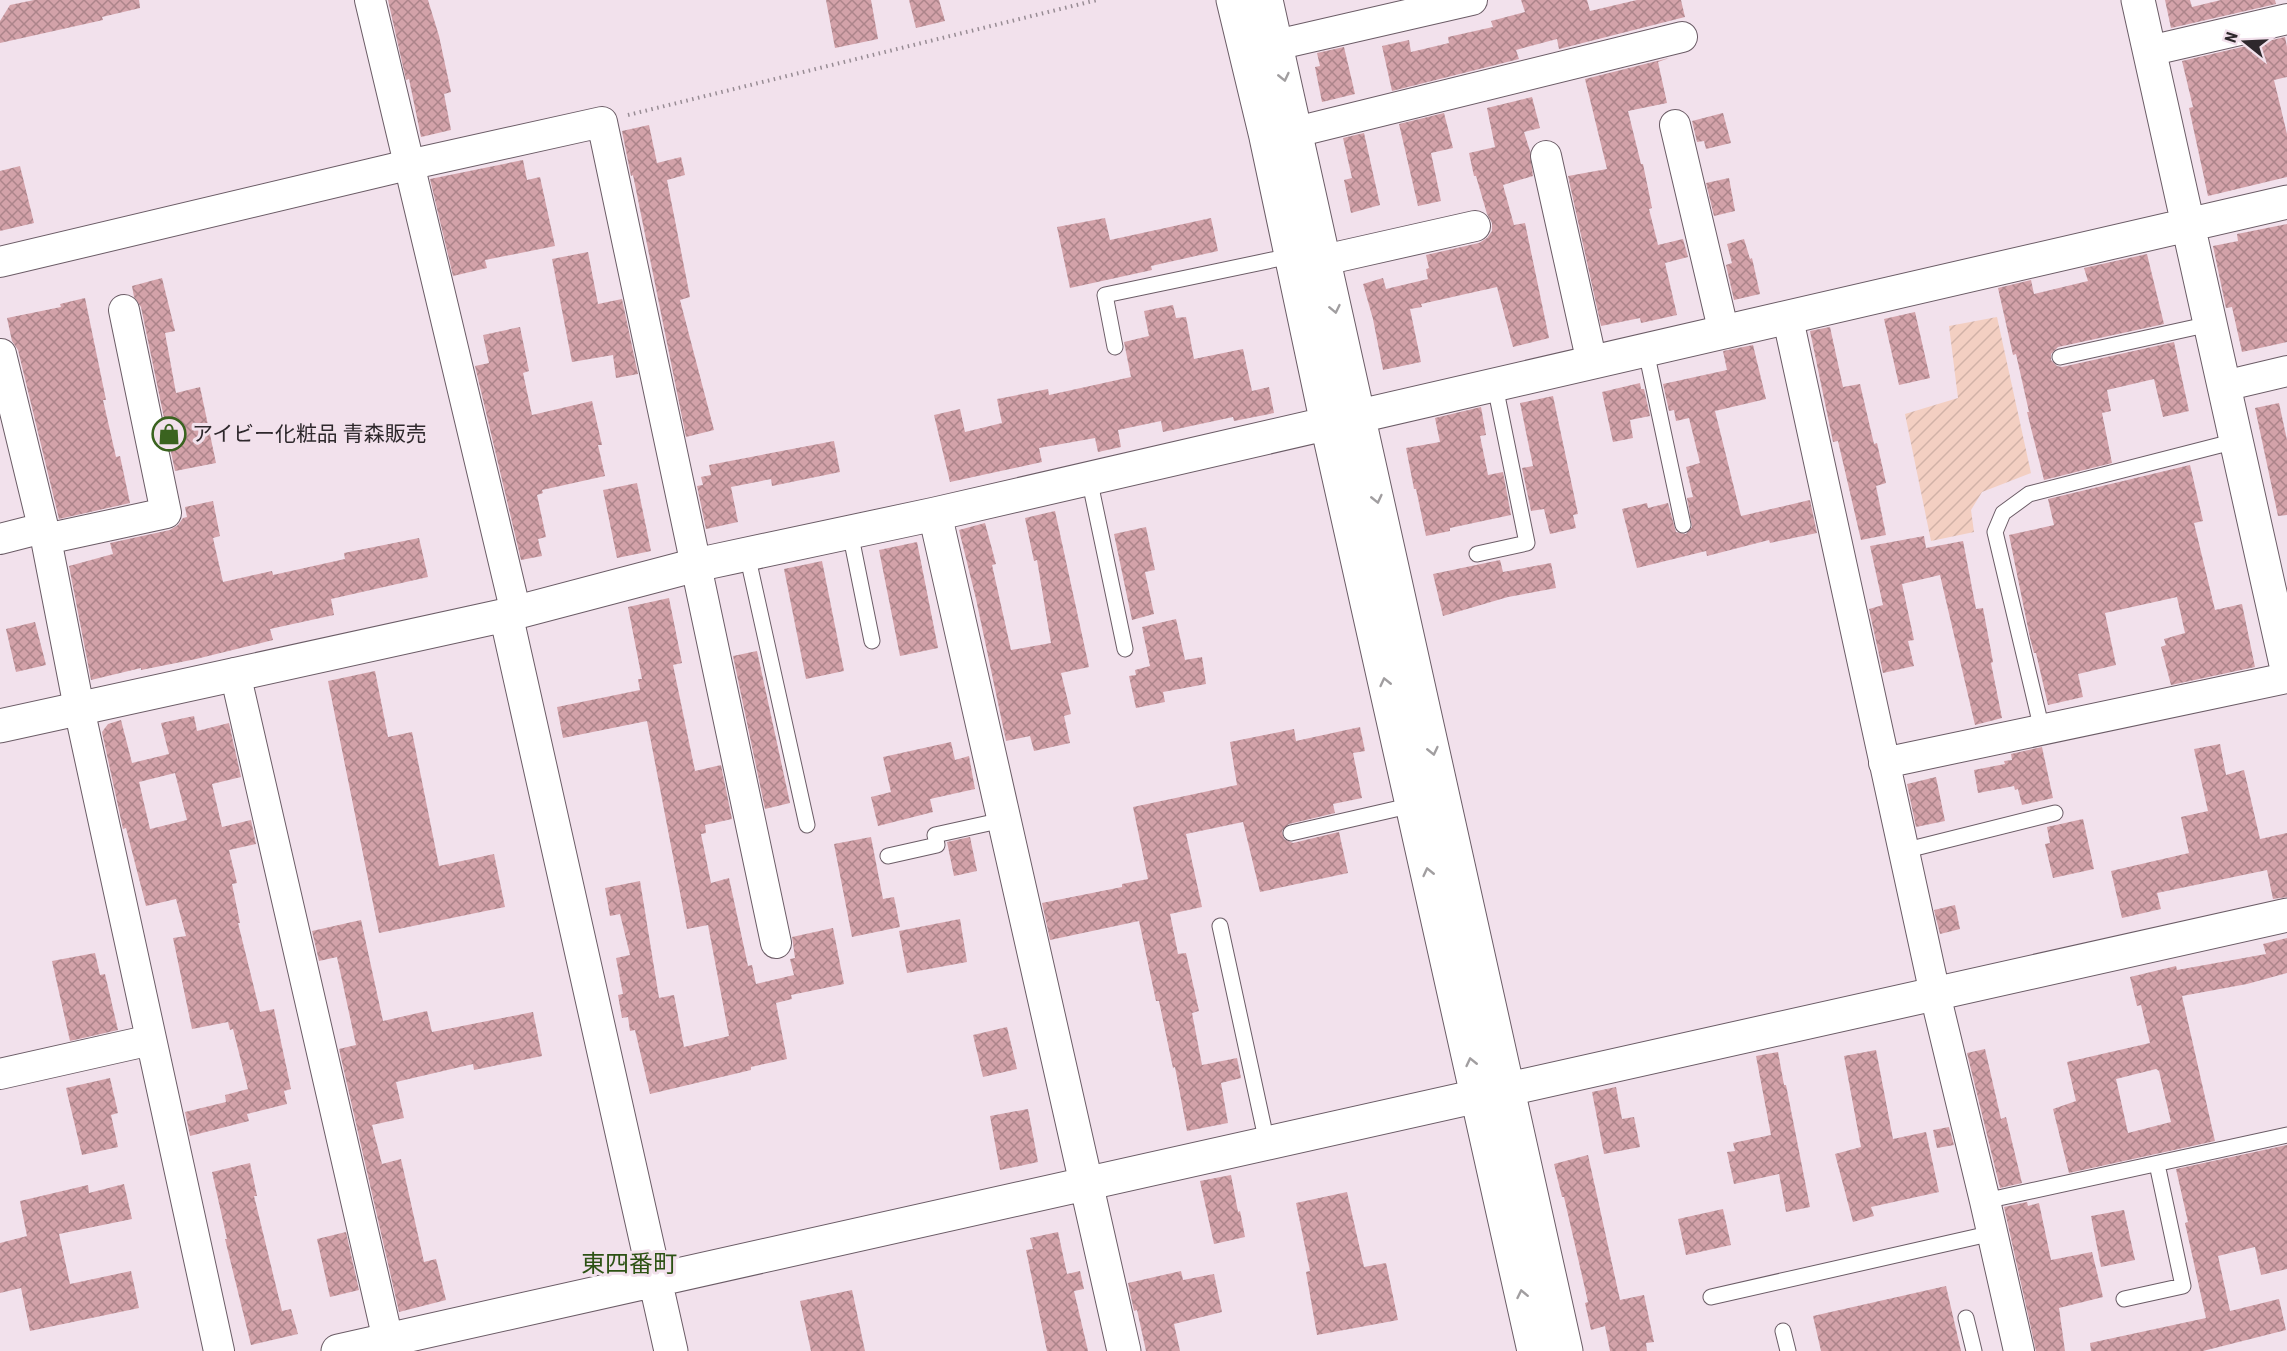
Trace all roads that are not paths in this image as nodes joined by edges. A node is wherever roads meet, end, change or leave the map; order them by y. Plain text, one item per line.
1 (370, 0) edge
2 (1233, 0) edge
3 (1266, 0) edge
4 (1472, 0) edge
5 (2138, 0) edge
6 (2287, 19) edge
7 (1682, 37) dead end
8 (1276, 45) junction
9 (2149, 51) junction
10 (1675, 125) dead end
11 (1296, 132) junction
12 (1546, 156) dead end
13 (408, 165) junction
14 (2287, 202) edge
15 (2187, 225) junction
16 (1475, 226) dead end
17 (1291, 256) junction
18 (1324, 260) junction
19 (0, 262) edge
20 (124, 309) dead end
21 (1788, 319) junction
22 (2210, 324) junction
23 (1724, 333) junction
24 (1115, 347) dead end
25 (1646, 351) junction
26 (0, 354) edge
27 (2060, 357) dead end
28 (1592, 363) junction
29 (2287, 371) edge
30 (1495, 386) junction
31 (2224, 386) junction
32 (1359, 417) junction
33 (1327, 424) junction
34 (2236, 441) junction
35 (1089, 478) junction
36 (935, 514) junction
37 (1683, 525) dead end
38 (850, 532) junction
39 (44, 534) junction
40 (0, 539) edge
41 (747, 554) junction
42 (1477, 554) dead end
43 (696, 565) junction
44 (511, 614) junction
45 (872, 641) dead end
46 (1125, 649) dead end
47 (2287, 669) edge
48 (235, 673) junction
49 (2287, 678) edge
50 (79, 708) junction
51 (0, 726) edge
52 (2042, 730) junction
53 (1884, 763) junction
54 (1413, 805) junction
55 (2055, 813) dead end
56 (1004, 820) junction
57 (807, 825) dead end
58 (1291, 833) dead end
59 (1903, 850) junction
60 (888, 856) dead end
61 (2287, 915) edge
62 (1220, 926) dead end
63 (776, 943) dead end
64 (1935, 994) junction
65 (151, 1040) junction
66 (0, 1074) edge
67 (1493, 1093) junction
68 (2287, 1135) edge
69 (1267, 1143) junction
70 (2157, 1164) junction
71 (1084, 1183) junction
72 (1985, 1201) junction
73 (1993, 1233) junction
74 (655, 1280) junction
75 (1711, 1298) dead end
76 (2124, 1299) dead end
77 (1966, 1318) dead end
78 (1784, 1331) dead end
79 (388, 1340) junction
80 (219, 1351) edge
81 (338, 1351) edge
82 (671, 1351) edge
83 (1124, 1351) edge
84 (1534, 1351) edge
85 (1566, 1351) edge
86 (1788, 1351) edge
87 (1974, 1351) edge
88 (2019, 1351) edge

1 - 13 street
2 - 17 street
3 - 8 street
4 - 8 street
5 - 9 street
6 - 9 street
7 - 11 street
8 -> 11 street
9 - 15 street
10 - 23 street
11 - 18 street
12 - 28 street
13 - 19 street
13 - 43 street
13 - 44 street
14 - 15 street
15 - 21 street
15 - 22 street
16 - 18 street
17 - 24 lane
17 - 33 street
18 -> 32 street
20 - 39 street
21 - 23 street
21 - 53 street
22 - 27 lane
22 - 31 street
23 - 25 street
25 - 28 street
25 - 37 lane
26 - 39 street
28 - 30 street
29 - 31 street
30 - 32 street
30 - 42 lane
31 - 34 street
32 - 33 street
32 -> 67 street
33 - 35 street
54 -> 33 street
34 - 47 street
34 - 52 lane
35 - 36 street
35 - 46 lane
36 - 38 street
36 - 56 street
38 - 41 street
38 - 45 lane
39 - 40 street
39 - 50 street
41 - 43 street
41 - 57 lane
43 - 44 street
43 - 63 street
44 - 48 street
44 - 74 street
48 - 50 street
48 - 79 street
49 - 52 street
50 - 51 street
50 - 65 street
52 - 53 street
53 - 59 street
54 - 58 lane
67 -> 54 street
55 - 59 lane
56 - 60 lane
56 - 71 street
59 - 64 street
61 - 64 street
62 - 69 lane
64 - 67 street
64 - 72 street
65 - 66 street
65 - 80 street
67 - 69 street
84 -> 67 street
67 - 85 street
68 - 70 lane
69 - 71 street
70 - 72 lane
70 - 76 lane
71 - 74 street
71 - 83 street
72 - 73 street
73 - 75 lane
73 - 88 street
74 - 79 street
74 - 82 street
77 - 87 lane
78 - 86 lane
79 - 81 street

